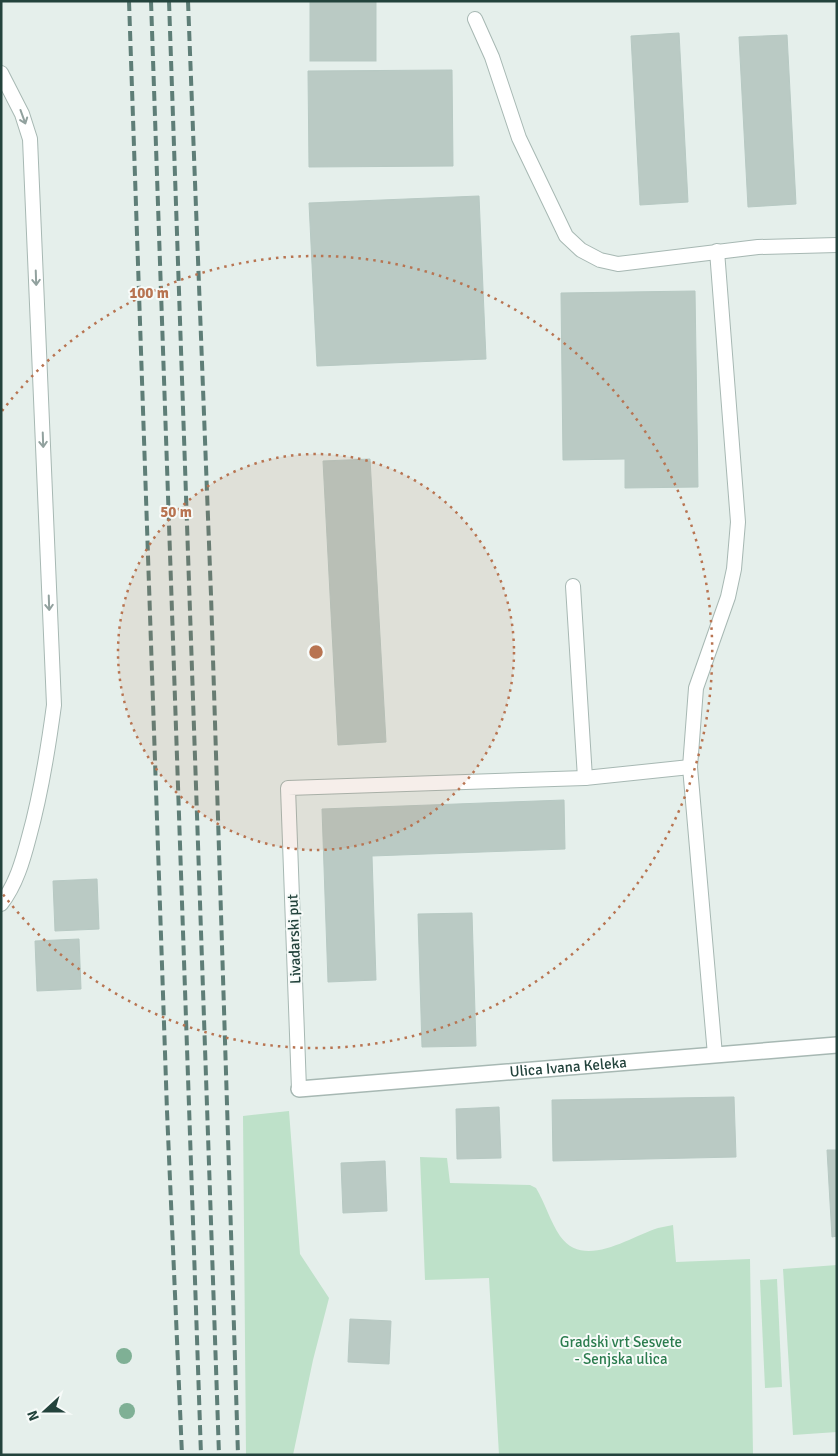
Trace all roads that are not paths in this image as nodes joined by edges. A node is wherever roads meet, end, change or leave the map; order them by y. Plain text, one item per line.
1 (475, 19) dead end
2 (1, 73) edge
3 (837, 245) edge
4 (717, 251) junction
5 (573, 586) dead end
6 (690, 768) junction
7 (585, 778) junction
8 (1, 904) edge
9 (837, 1045) edge
10 (715, 1055) junction
11 (299, 1090) joint

1 - 4 lane
2 -> 8 lane
3 - 4 lane
4 - 6 lane
5 - 7 lane
6 - 7 lane
6 - 10 lane
7 - 11 lane, Livadarski put
9 - 10 street, Ulica Ivana Keleka
10 - 11 street, Ulica Ivana Keleka

